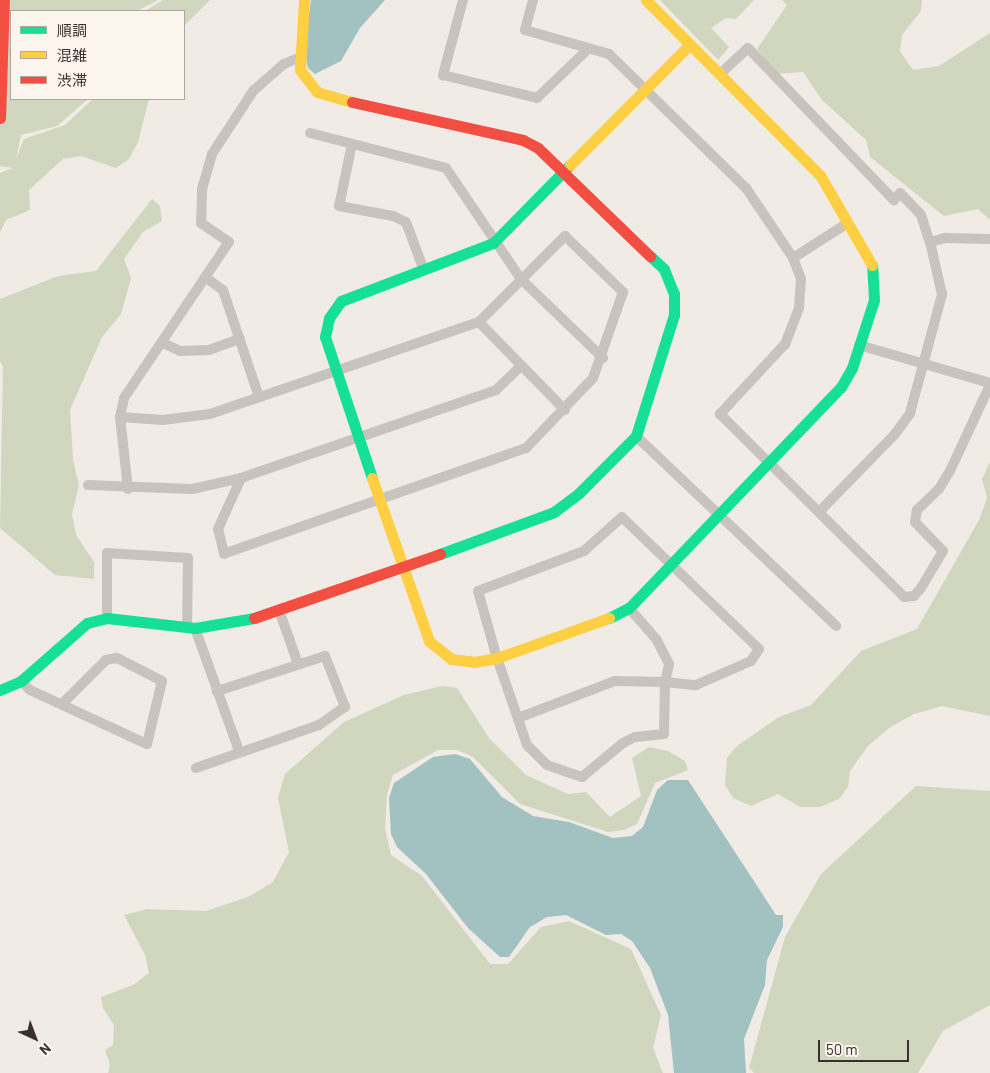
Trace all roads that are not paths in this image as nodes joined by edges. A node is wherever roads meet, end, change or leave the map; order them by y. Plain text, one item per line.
1 (4, 0) edge
2 (304, 0) edge
3 (463, 0) edge
4 (533, 0) edge
5 (646, 0) edge
6 (690, 44) junction
7 (587, 50) junction
8 (298, 58) junction
9 (720, 74) junction
10 (646, 90) junction
11 (0, 118) edge
12 (310, 133) dead end
13 (352, 144) junction
14 (565, 174) junction
15 (848, 223) junction
16 (990, 239) edge
17 (930, 242) junction
18 (493, 243) junction
19 (793, 258) junction
20 (423, 268) junction
21 (205, 277) junction
22 (521, 279) junction
23 (479, 322) junction
24 (240, 339) junction
25 (163, 343) junction
26 (859, 345) junction
27 (603, 358) junction
28 (924, 362) junction
29 (521, 366) junction
30 (335, 372) junction
31 (990, 384) edge
32 (259, 397) junction
33 (565, 410) junction
34 (120, 417) junction
35 (360, 436) junction
36 (636, 436) junction
37 (770, 464) junction
38 (241, 478) junction
39 (88, 485) dead end
40 (128, 490) junction
41 (379, 498) junction
42 (819, 512) junction
43 (720, 515) junction
44 (672, 566) junction
45 (404, 568) junction
46 (629, 608) junction
47 (278, 610) junction
48 (107, 618) junction
49 (836, 626) dead end
50 (191, 628) junction
51 (497, 658) junction
52 (298, 664) junction
53 (21, 681) junction
54 (665, 682) junction
55 (0, 690) edge
56 (217, 691) junction
57 (63, 703) junction
58 (518, 718) junction
59 (239, 750) junction
60 (196, 768) dead end

1 - 11 street
2 - 8 street
3 - 7 street
4 - 7 street
5 - 6 street
6 - 9 street
6 - 10 street
7 - 10 street
8 - 14 street
8 - 21 street
9 - 15 street
9 - 17 street
10 - 14 street
10 - 19 street
12 - 13 street
13 - 18 street
13 - 20 street
14 - 18 street
14 - 36 street
15 - 19 street
15 - 26 street
16 - 17 street
17 - 28 street
18 - 20 street
18 - 22 street
19 - 37 street
20 - 30 street
21 - 24 street
21 - 25 street
22 - 23 street
22 - 27 street
22 - 27 street
23 - 29 street
23 - 30 street
24 - 25 street
24 - 32 street
25 - 34 street
26 - 28 street
26 - 37 street
27 - 33 street
28 - 31 street
28 - 42 street
29 - 33 street
29 - 35 street
30 - 32 street
30 - 35 street
31 - 42 street
32 - 34 street
33 - 41 street
34 - 40 street
35 - 38 street
35 - 41 street
36 - 43 street
36 - 45 street
37 - 42 street
37 - 43 street
38 - 40 street
38 - 41 street
39 - 40 street
41 - 45 street
43 - 44 street
43 - 49 street
44 - 46 street
44 - 51 street
44 - 54 street
45 - 47 street
45 - 51 street
46 - 51 street
46 - 54 street
47 - 50 street
47 - 52 street
48 - 50 street
48 - 50 street
48 - 53 street
50 - 56 street
51 - 58 street
52 - 56 street
52 - 59 street
53 - 55 street
53 - 57 street
54 - 58 street
54 - 58 street
56 - 59 street
57 - 57 street
59 - 60 street

